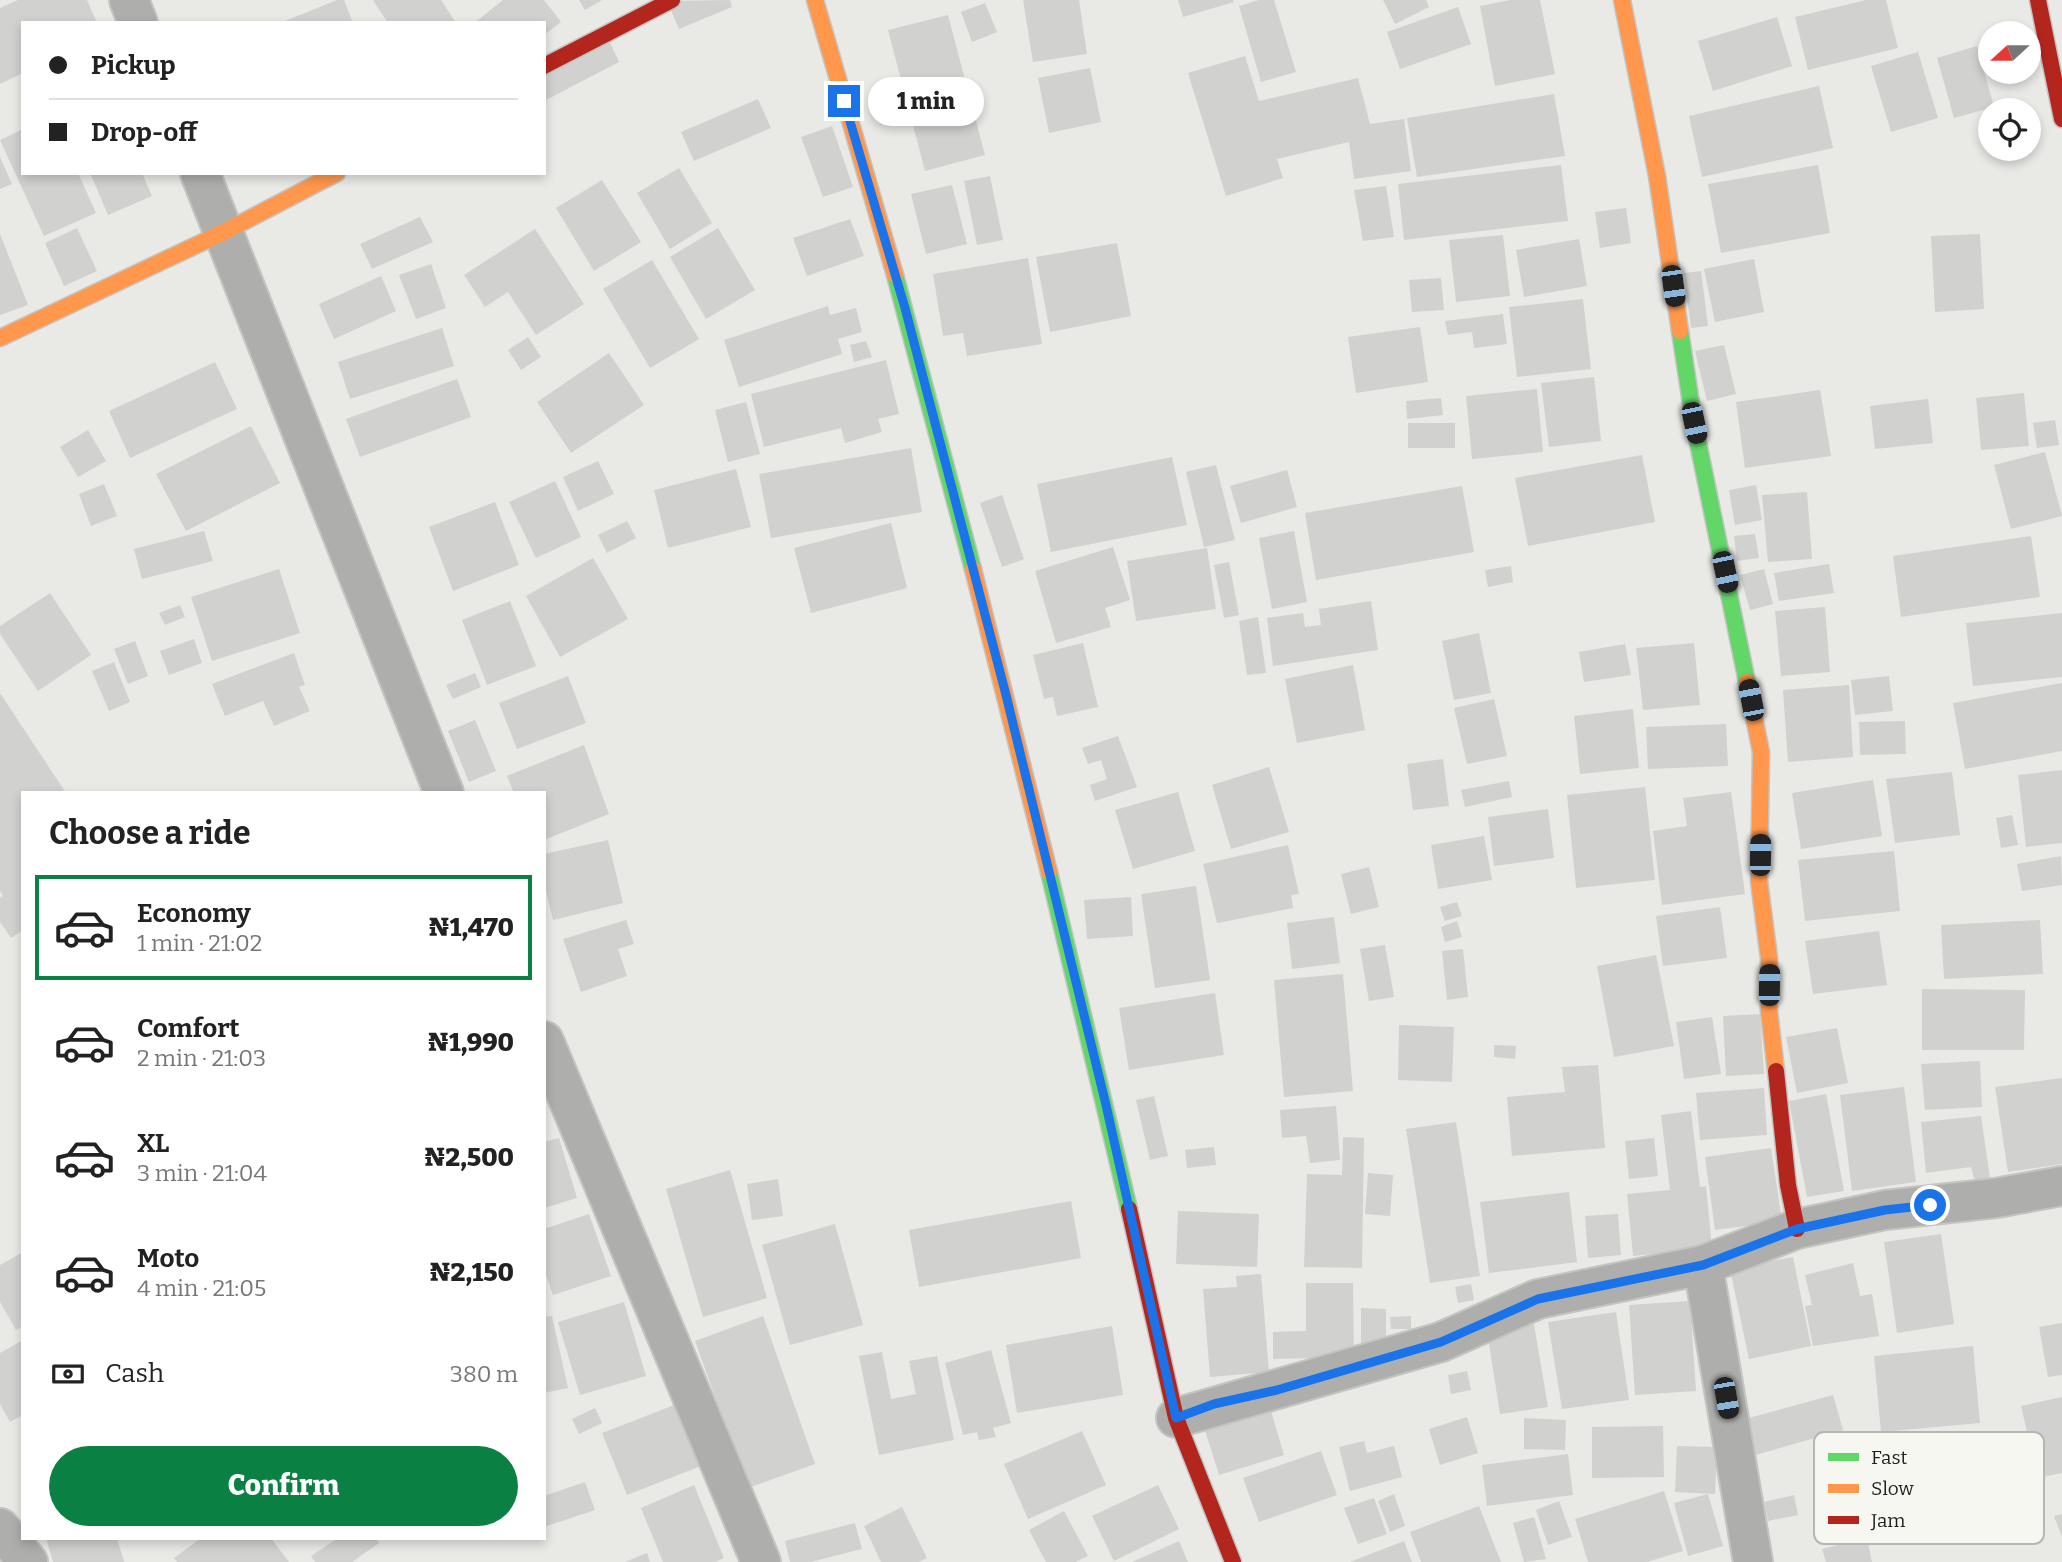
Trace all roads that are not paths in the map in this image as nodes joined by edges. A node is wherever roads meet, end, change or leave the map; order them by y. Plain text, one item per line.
1 (129, 0) edge
2 (672, 0) edge
3 (815, 0) edge
4 (1622, 0) edge
5 (2038, 0) edge
6 (137, 21) edge
7 (2053, 38) edge
8 (546, 65) edge
9 (2062, 119) edge
10 (201, 175) edge
11 (333, 175) edge
12 (224, 232) junction
13 (0, 338) edge
14 (443, 791) edge
15 (546, 1046) edge
16 (2062, 1186) edge
17 (1797, 1229) junction
18 (1703, 1265) junction
19 (1176, 1418) junction
20 (0, 1528) edge
21 (28, 1562) edge
22 (761, 1562) edge
23 (1233, 1562) edge
24 (1753, 1562) edge

1 - 6 street
2 - 8 street
3 - 19 street
4 - 17 street
5 - 7 street
7 - 9 street
10 - 12 street
11 - 12 street
12 - 13 street
12 - 14 street
15 - 22 street
16 - 17 street
17 - 18 street
18 - 19 street
18 - 24 street
19 - 23 street
20 - 21 street

